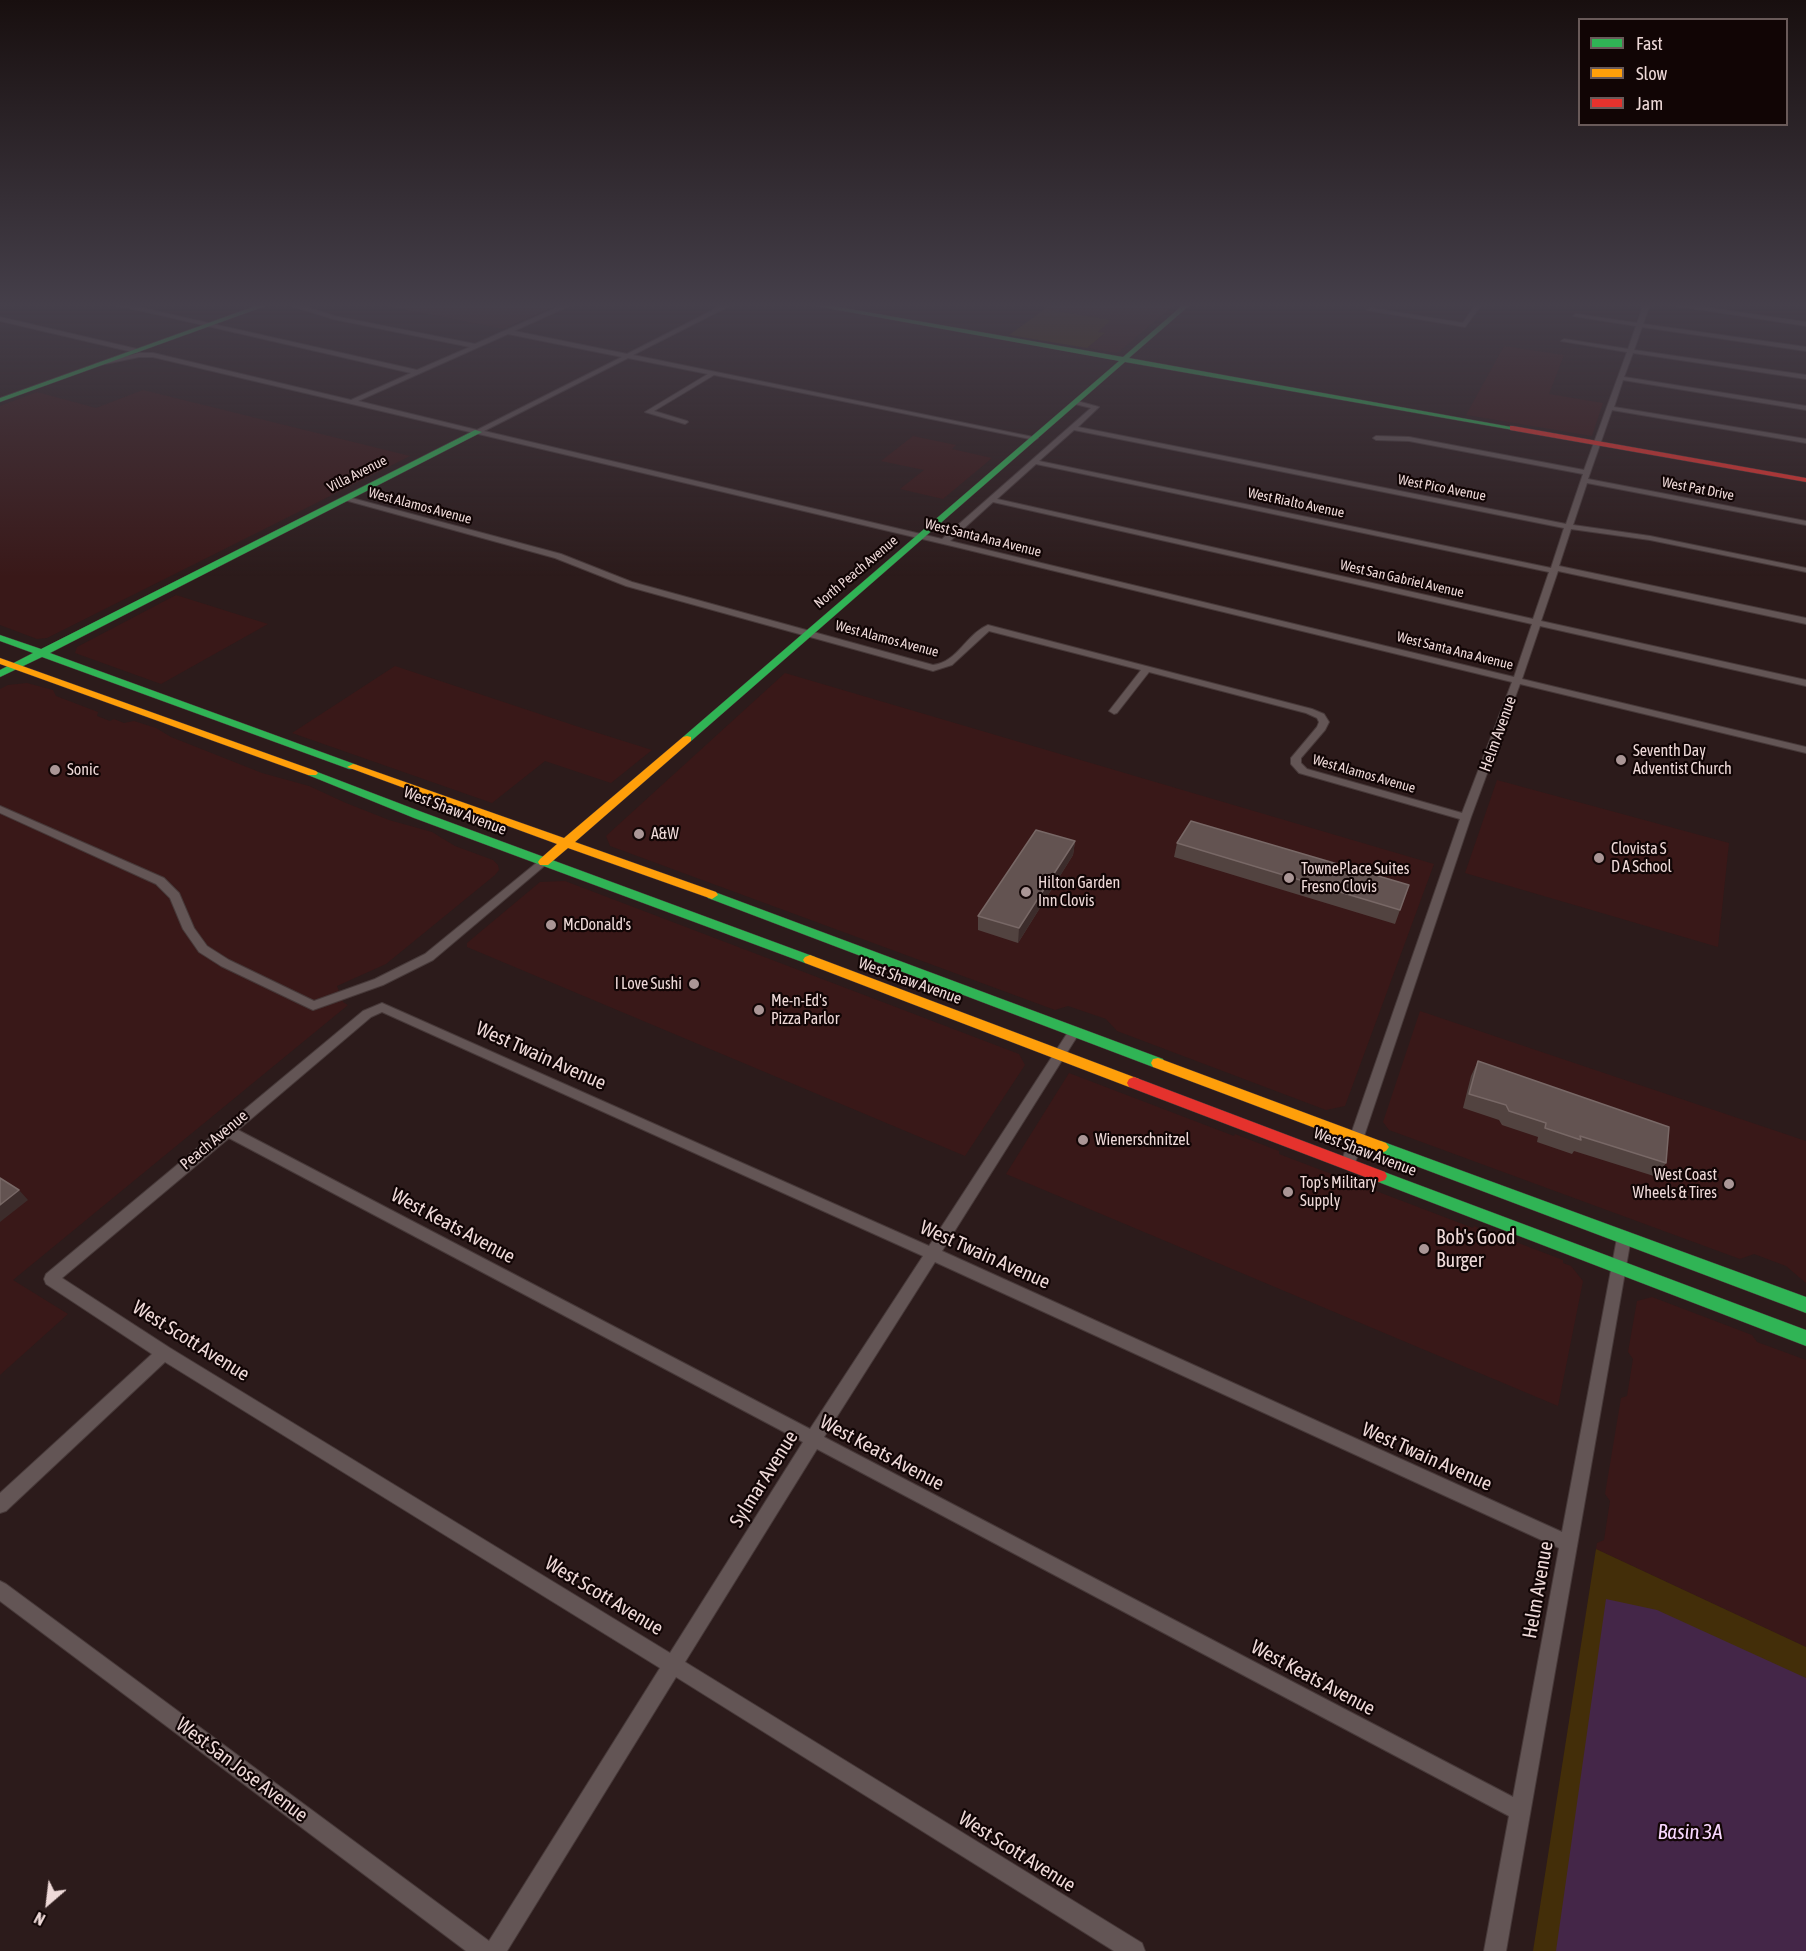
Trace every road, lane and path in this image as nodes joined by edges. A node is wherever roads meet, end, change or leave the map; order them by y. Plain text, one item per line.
1 (323, 395) edge
2 (366, 395) edge
3 (551, 395) edge
4 (677, 395) edge
5 (823, 395) edge
6 (1086, 395) edge
7 (1327, 395) edge
8 (1615, 395) edge
9 (1726, 395) edge
10 (351, 402) junction
11 (1077, 403) junction
12 (1611, 408) junction
13 (1806, 408) edge
14 (685, 422) dead end
15 (1073, 428) junction
16 (478, 432) junction
17 (1035, 438) junction
18 (1376, 438) dead end
19 (1806, 441) edge
20 (1599, 444) junction
21 (1034, 462) junction
22 (1588, 473) junction
23 (1806, 480) edge
24 (1585, 481) junction
25 (345, 499) junction
26 (993, 500) junction
27 (1806, 523) edge
28 (1569, 527) junction
29 (922, 537) junction
30 (944, 542) junction
31 (1554, 570) junction
32 (1806, 570) edge
33 (1806, 621) edge
34 (1535, 622) junction
35 (810, 633) junction
36 (0, 638) edge
37 (43, 653) junction
38 (0, 661) edge
39 (14, 666) junction
40 (1147, 669) junction
41 (0, 674) edge
42 (1517, 680) junction
43 (1806, 683) edge
44 (1114, 711) dead end
45 (1806, 750) edge
46 (258, 753) junction
47 (370, 773) junction
48 (0, 809) edge
49 (1466, 817) junction
50 (569, 842) junction
51 (544, 862) junction
52 (382, 1007) joint
53 (1074, 1032) junction
54 (1059, 1054) junction
55 (226, 1130) junction
56 (1356, 1138) junction
57 (1348, 1163) junction
58 (1624, 1238) junction
59 (933, 1254) junction
60 (1619, 1267) junction
61 (51, 1279) joint
62 (1806, 1305) edge
63 (1806, 1338) edge
64 (164, 1353) junction
65 (813, 1440) junction
66 (0, 1505) edge
67 (1569, 1544) junction
68 (0, 1590) edge
69 (674, 1665) junction
70 (1520, 1811) junction
71 (484, 1951) edge
72 (495, 1951) edge
73 (1134, 1951) edge
74 (1495, 1951) edge

1 - 10 street, West Santa Ana Avenue
2 - 10 street
3 - 16 street, Villa Avenue
4 - 14 street
5 - 17 street
6 - 11 main road, North Peach Avenue
7 - 20 main road
8 - 12 street, Helm Avenue
9 - 13 street
10 - 16 street, West Santa Ana Avenue
11 - 15 street
11 - 17 main road, North Peach Avenue
12 - 19 street
12 - 20 street, Helm Avenue
15 - 21 street
15 - 28 street, West Pico Avenue
16 - 25 main road, Villa Avenue
16 - 29 street, West Santa Ana Avenue
17 - 29 main road, North Peach Avenue
18 - 22 street
20 - 22 street, Helm Avenue
20 - 23 main road
21 - 26 street
21 - 31 street, West Rialto Avenue
22 - 24 street, Helm Avenue
24 - 27 street, West Pat Drive
24 - 28 street, Helm Avenue
25 - 35 street, West Alamos Avenue
25 - 37 main road, Villa Avenue
26 - 30 street
26 - 34 street, West San Gabriel Avenue
28 - 31 street, Helm Avenue
28 - 32 street, West Pico Avenue
29 - 30 street, West Santa Ana Avenue
29 - 35 main road, North Peach Avenue
30 - 42 street, West Santa Ana Avenue
31 - 33 street, West Rialto Avenue
31 - 34 street, Helm Avenue
34 - 42 street, Helm Avenue
34 - 43 street, West San Gabriel Avenue
35 - 40 street, West Alamos Avenue
35 - 50 main road, North Peach Avenue
36 - 37 main road, West Shaw Avenue
37 - 39 main road, Villa Avenue
37 - 47 main road, West Shaw Avenue
38 - 39 main road, West Shaw Avenue
39 - 41 main road, Villa Avenue
39 - 46 main road, West Shaw Avenue
40 - 44 street
40 - 49 street, West Alamos Avenue
42 - 45 street, West Santa Ana Avenue
42 - 49 street, Helm Avenue
46 - 47 main road
46 - 51 main road, West Shaw Avenue
47 - 50 main road, West Shaw Avenue
48 - 51 street
49 - 56 street, Helm Avenue
50 - 51 main road, North Peach Avenue
50 - 53 main road, West Shaw Avenue
51 - 54 main road, West Shaw Avenue
52 - 55 street, Peach Avenue
52 - 59 street, West Twain Avenue
53 - 54 street, Sylmar Avenue
53 - 56 main road, West Shaw Avenue
54 - 57 main road, West Shaw Avenue
54 - 59 street, Sylmar Avenue
55 - 61 street, Peach Avenue
55 - 65 street, West Keats Avenue
56 - 57 street, Helm Avenue
56 - 58 main road, West Shaw Avenue
57 - 60 main road, West Shaw Avenue
58 - 60 street, Helm Avenue
58 - 62 main road, West Shaw Avenue
59 - 65 street, Sylmar Avenue
59 - 67 street, West Twain Avenue
60 - 63 main road, West Shaw Avenue
60 - 67 street, Helm Avenue
61 - 64 street, West Scott Avenue
64 - 66 street
64 - 69 street, West Scott Avenue
65 - 69 street, Sylmar Avenue
65 - 70 street, West Keats Avenue
67 - 70 street, Helm Avenue
68 - 71 street, West San Jose Avenue
69 - 72 street, Sylmar Avenue
69 - 73 street, West Scott Avenue
70 - 74 street, Helm Avenue

